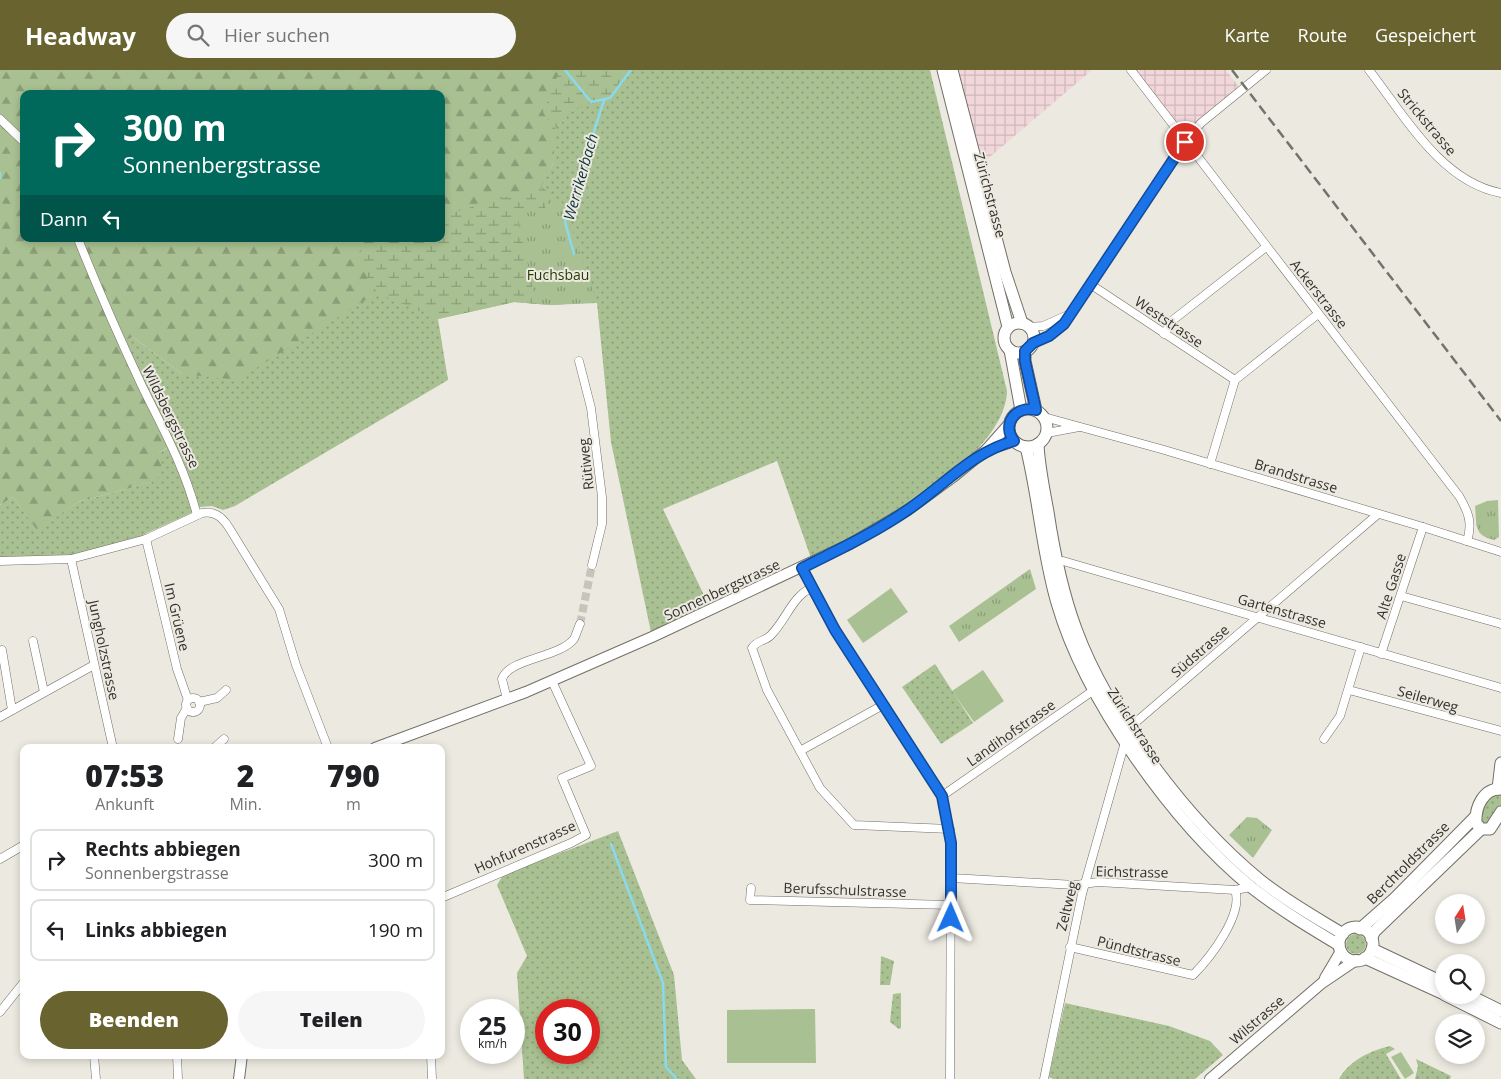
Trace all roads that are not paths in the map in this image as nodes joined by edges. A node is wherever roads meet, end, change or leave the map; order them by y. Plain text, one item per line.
1 (943, 70) edge
2 (952, 70) edge
3 (1131, 70) edge
4 (1266, 70) edge
5 (1369, 70) edge
6 (0, 119) edge
7 (20, 138) edge
8 (1185, 142) junction
9 (1501, 193) edge
10 (79, 242) edge
11 (1266, 247) junction
12 (1090, 284) junction
13 (1070, 314) junction
14 (1318, 314) junction
15 (1026, 325) junction
16 (1008, 327) junction
17 (1164, 334) junction
18 (1029, 347) junction
19 (1010, 350) junction
20 (579, 361) dead end
21 (1235, 380) junction
22 (1021, 410) junction
23 (1040, 414) junction
24 (1009, 424) junction
25 (1082, 427) junction
26 (1047, 433) junction
27 (1014, 441) junction
28 (1038, 444) junction
29 (1026, 447) junction
30 (986, 450) junction
31 (1210, 464) junction
32 (1378, 514) junction
33 (197, 515) junction
34 (1424, 527) junction
35 (146, 539) junction
36 (1467, 541) junction
37 (1501, 552) edge
38 (72, 559) junction
39 (0, 561) edge
40 (1056, 562) junction
41 (592, 566) tunnel mouth
42 (802, 568) junction
43 (812, 588) junction
44 (1401, 596) junction
45 (1258, 617) junction
46 (580, 624) tunnel mouth
47 (1501, 624) edge
48 (33, 641) dead end
49 (1361, 647) junction
50 (2, 650) dead end
51 (1381, 654) junction
52 (94, 665) junction
53 (552, 681) junction
54 (1501, 688) edge
55 (226, 690) dead end
56 (1094, 690) junction
57 (1349, 690) junction
58 (44, 692) junction
59 (507, 699) junction
60 (188, 700) junction
61 (199, 702) junction
62 (883, 705) junction
63 (187, 708) junction
64 (12, 710) junction
65 (0, 717) edge
66 (1129, 728) junction
67 (1501, 732) edge
68 (178, 739) dead end
69 (224, 739) dead end
70 (1324, 739) dead end
71 (1125, 742) junction
72 (112, 744) edge
73 (218, 744) edge
74 (326, 744) edge
75 (386, 744) edge
76 (800, 751) junction
77 (1501, 763) edge
78 (1500, 789) edge
79 (942, 796) junction
80 (1501, 812) edge
81 (1475, 817) junction
82 (1498, 827) edge
83 (950, 829) junction
84 (1481, 829) junction
85 (20, 847) edge
86 (0, 859) edge
87 (951, 878) junction
88 (1085, 884) junction
89 (1251, 887) junction
90 (751, 888) dead end
91 (1237, 890) junction
92 (445, 896) edge
93 (951, 905) junction
94 (1360, 929) junction
95 (1343, 934) junction
96 (1070, 947) junction
97 (1340, 948) junction
98 (1366, 951) junction
99 (1435, 979) edge
100 (1322, 983) junction
101 (20, 987) edge
102 (1435, 990) edge
103 (1485, 1003) edge
104 (1462, 1004) edge
105 (1501, 1011) edge
106 (0, 1012) edge
107 (1501, 1023) edge
108 (94, 1059) edge
109 (177, 1059) edge
110 (242, 1059) edge
111 (431, 1059) edge
112 (96, 1079) edge
113 (178, 1079) edge
114 (239, 1079) edge
115 (432, 1079) edge
116 (950, 1079) edge
117 (1044, 1079) edge
118 (1210, 1079) edge

1 - 16 main road, Zürichstrasse
2 - 15 main road, Zürichstrasse
3 - 8 street, Ackerstrasse
4 - 8 street
5 - 9 street, Strickstrasse
6 - 7 street
8 - 11 street, Ackerstrasse
8 - 12 street
10 - 33 street, Wildsbergstrasse
11 - 14 street, Ackerstrasse
11 - 17 street
12 - 13 street
12 - 17 street, Weststrasse
13 - 15 street
13 - 18 street
14 - 21 street
14 - 36 street, Ackerstrasse
15 - 16 main road
15 - 18 main road
16 - 19 main road
17 - 21 street, Weststrasse
18 - 19 main road
18 - 23 main road
19 - 22 main road
20 - 41 street, Rütiweg
21 - 31 street
22 - 23 main road
22 - 24 main road
23 - 25 street, Brandstrasse
23 - 26 main road
24 - 27 main road
24 - 30 street, Sonnenbergstrasse
25 - 26 street, Brandstrasse
25 - 31 street, Brandstrasse
26 - 28 main road
27 - 29 main road
27 - 30 street, Sonnenbergstrasse
28 - 29 main road
28 - 40 main road, Zürichstrasse
29 - 56 main road, Zürichstrasse
30 - 42 street, Sonnenbergstrasse
31 - 32 street, Brandstrasse
32 - 34 street, Brandstrasse
32 - 45 street, Südstrasse
33 - 35 street
33 - 74 street
34 - 36 street, Brandstrasse
34 - 44 street, Alte Gasse
35 - 38 street
35 - 60 street, Im Grüene
36 - 37 street, Brandstrasse
38 - 39 street
38 - 52 street, Jungholzstrasse
40 - 45 street, Gartenstrasse
40 - 66 main road, Zürichstrasse
42 - 43 street
42 - 53 street, Sonnenbergstrasse
43 - 62 street
43 - 76 street
44 - 47 street
44 - 51 street, Alte Gasse
45 - 49 street, Gartenstrasse
45 - 66 street, Südstrasse
46 - 59 street
48 - 58 street
49 - 51 street, Gartenstrasse
49 - 57 street
50 - 64 street
51 - 54 street, Gartenstrasse
52 - 58 street
52 - 72 street, Jungholzstrasse
53 - 59 street, Sonnenbergstrasse
53 - 92 street, Hohfurenstrasse
55 - 61 street
56 - 71 main road, Zürichstrasse
56 - 79 street, Landihofstrasse
57 - 67 street, Seilerweg
57 - 70 street
58 - 64 street
59 - 75 street, Sonnenbergstrasse
60 - 61 street
60 - 63 street, Im Grüene
61 - 63 street
62 - 76 street
62 - 79 street
63 - 68 street, Im Grüene
64 - 65 street
66 - 95 main road, Zürichstrasse
69 - 73 street
71 - 88 street, Zeltweg
71 - 89 main road, Zürichstrasse
76 - 83 street
77 - 78 main road
78 - 81 main road, Berchtoldstrasse
79 - 83 street
80 - 82 main road
81 - 84 main road
81 - 94 main road, Berchtoldstrasse
82 - 84 main road
83 - 87 street
84 - 98 main road, Berchtoldstrasse
85 - 86 street
87 - 88 street, Eichstrasse
87 - 93 street
88 - 91 street, Eichstrasse
88 - 96 street, Zeltweg
89 - 91 street, Eichstrasse
89 - 97 main road, Zürichstrasse
90 - 93 street, Berufsschulstrasse
91 - 96 street, Pündtstrasse
93 - 116 street
94 - 95 main road
94 - 98 main road
95 - 97 main road
96 - 117 street, Zeltweg
97 - 98 main road
97 - 100 street, Wilstrasse
98 - 99 main road
98 - 100 street, Wilstrasse
98 - 102 main road
100 - 118 street, Wilstrasse
101 - 106 street
103 - 105 main road
104 - 107 main road
108 - 112 street
109 - 113 street
110 - 114 street
111 - 115 street

